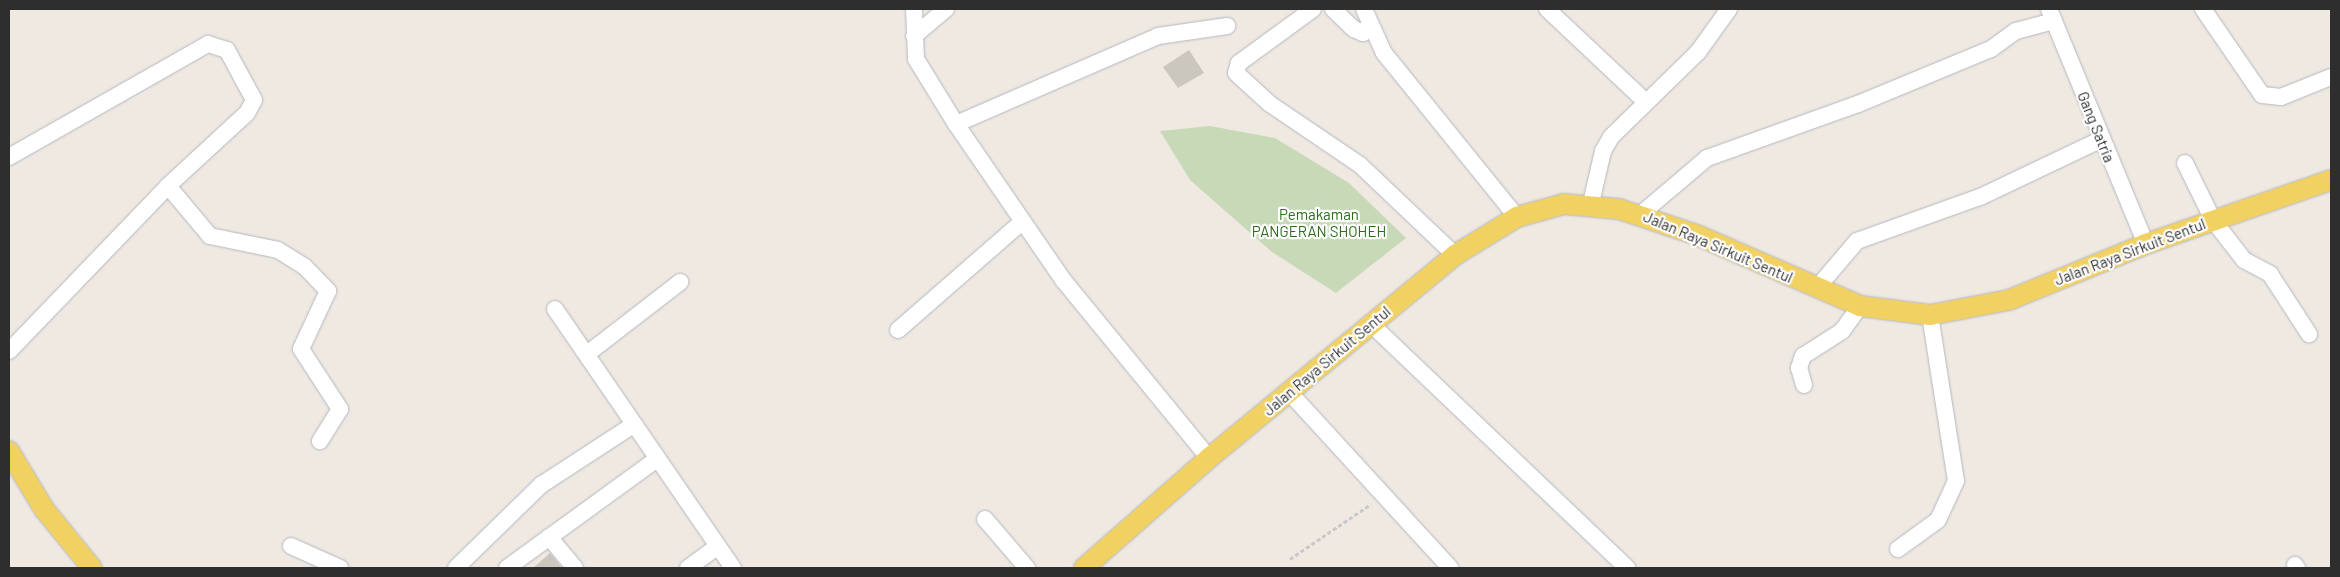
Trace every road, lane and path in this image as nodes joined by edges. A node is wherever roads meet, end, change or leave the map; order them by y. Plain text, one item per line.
1 (914, 9) edge
2 (946, 9) edge
3 (1313, 9) edge
4 (1333, 9) edge
5 (1364, 9) edge
6 (1547, 9) edge
7 (1729, 9) edge
8 (2207, 10) edge
9 (2052, 15) edge
10 (1370, 24) junction
11 (1227, 26) dead end
12 (914, 36) junction
13 (2331, 77) edge
14 (1644, 100) junction
15 (956, 124) junction
16 (2100, 140) junction
17 (9, 157) edge
18 (2185, 163) dead end
19 (2331, 180) edge
20 (168, 186) junction
21 (1591, 203) junction
22 (1641, 214) junction
23 (1517, 217) junction
24 (2213, 220) junction
25 (1022, 222) junction
26 (2146, 244) junction
27 (1455, 255) junction
28 (680, 282) dead end
29 (1817, 288) junction
30 (1860, 306) junction
31 (555, 309) dead end
32 (1930, 315) junction
33 (1371, 324) junction
34 (898, 330) dead end
35 (2309, 334) dead end
36 (9, 351) edge
37 (587, 354) junction
38 (1804, 385) dead end
39 (1289, 392) junction
40 (635, 429) junction
41 (320, 441) dead end
42 (9, 451) edge
43 (1209, 458) junction
44 (657, 459) junction
45 (1383, 494) junction
46 (985, 519) dead end
47 (549, 537) junction
48 (290, 546) dead end
49 (717, 547) junction
50 (1898, 549) dead end
51 (1290, 559) dead end
52 (92, 568) edge
53 (340, 568) edge
54 (456, 568) edge
55 (468, 568) edge
56 (506, 568) edge
57 (575, 568) edge
58 (688, 568) edge
59 (733, 568) edge
60 (1027, 568) edge
61 (1084, 568) edge
62 (1450, 568) edge
63 (1627, 568) edge

1 - 12 street
2 - 12 street
3 - 27 street
4 - 10 street
5 - 10 street
6 - 14 street
7 - 14 street
8 - 13 street
9 - 16 street, Gang Satria
9 - 22 street
10 - 23 street
11 - 15 street
12 - 15 street
14 - 21 street
15 - 25 street
16 - 26 street, Gang Satria
16 - 29 street
17 - 20 street
18 - 24 street
19 - 24 main road, Jalan Raya Sirkuit Sentul
20 - 36 street
20 - 41 street
21 - 22 main road, Jalan Raya Sirkuit Sentul
21 - 23 main road, Jalan Raya Sirkuit Sentul
22 - 29 main road, Jalan Raya Sirkuit Sentul
23 - 27 main road, Jalan Raya Sirkuit Sentul
24 - 26 main road, Jalan Raya Sirkuit Sentul
24 - 35 street
25 - 34 street
25 - 43 street
26 - 32 main road, Jalan Raya Sirkuit Sentul
27 - 33 main road, Jalan Raya Sirkuit Sentul
28 - 37 street
29 - 30 main road, Jalan Raya Sirkuit Sentul
30 - 32 main road, Jalan Raya Sirkuit Sentul
30 - 38 street
31 - 37 street
32 - 50 street
33 - 39 main road, Jalan Raya Sirkuit Sentul
33 - 63 street
37 - 40 street
39 - 43 main road, Jalan Raya Sirkuit Sentul
39 - 45 street
40 - 44 street
40 - 54 street
40 - 55 street
42 - 52 main road
43 - 61 main road, Jalan Raya Sirkuit Sentul
44 - 47 street
44 - 49 street
45 - 51 path
45 - 62 street
46 - 60 street
47 - 56 street
47 - 57 street
48 - 53 street
49 - 58 street
49 - 59 street

